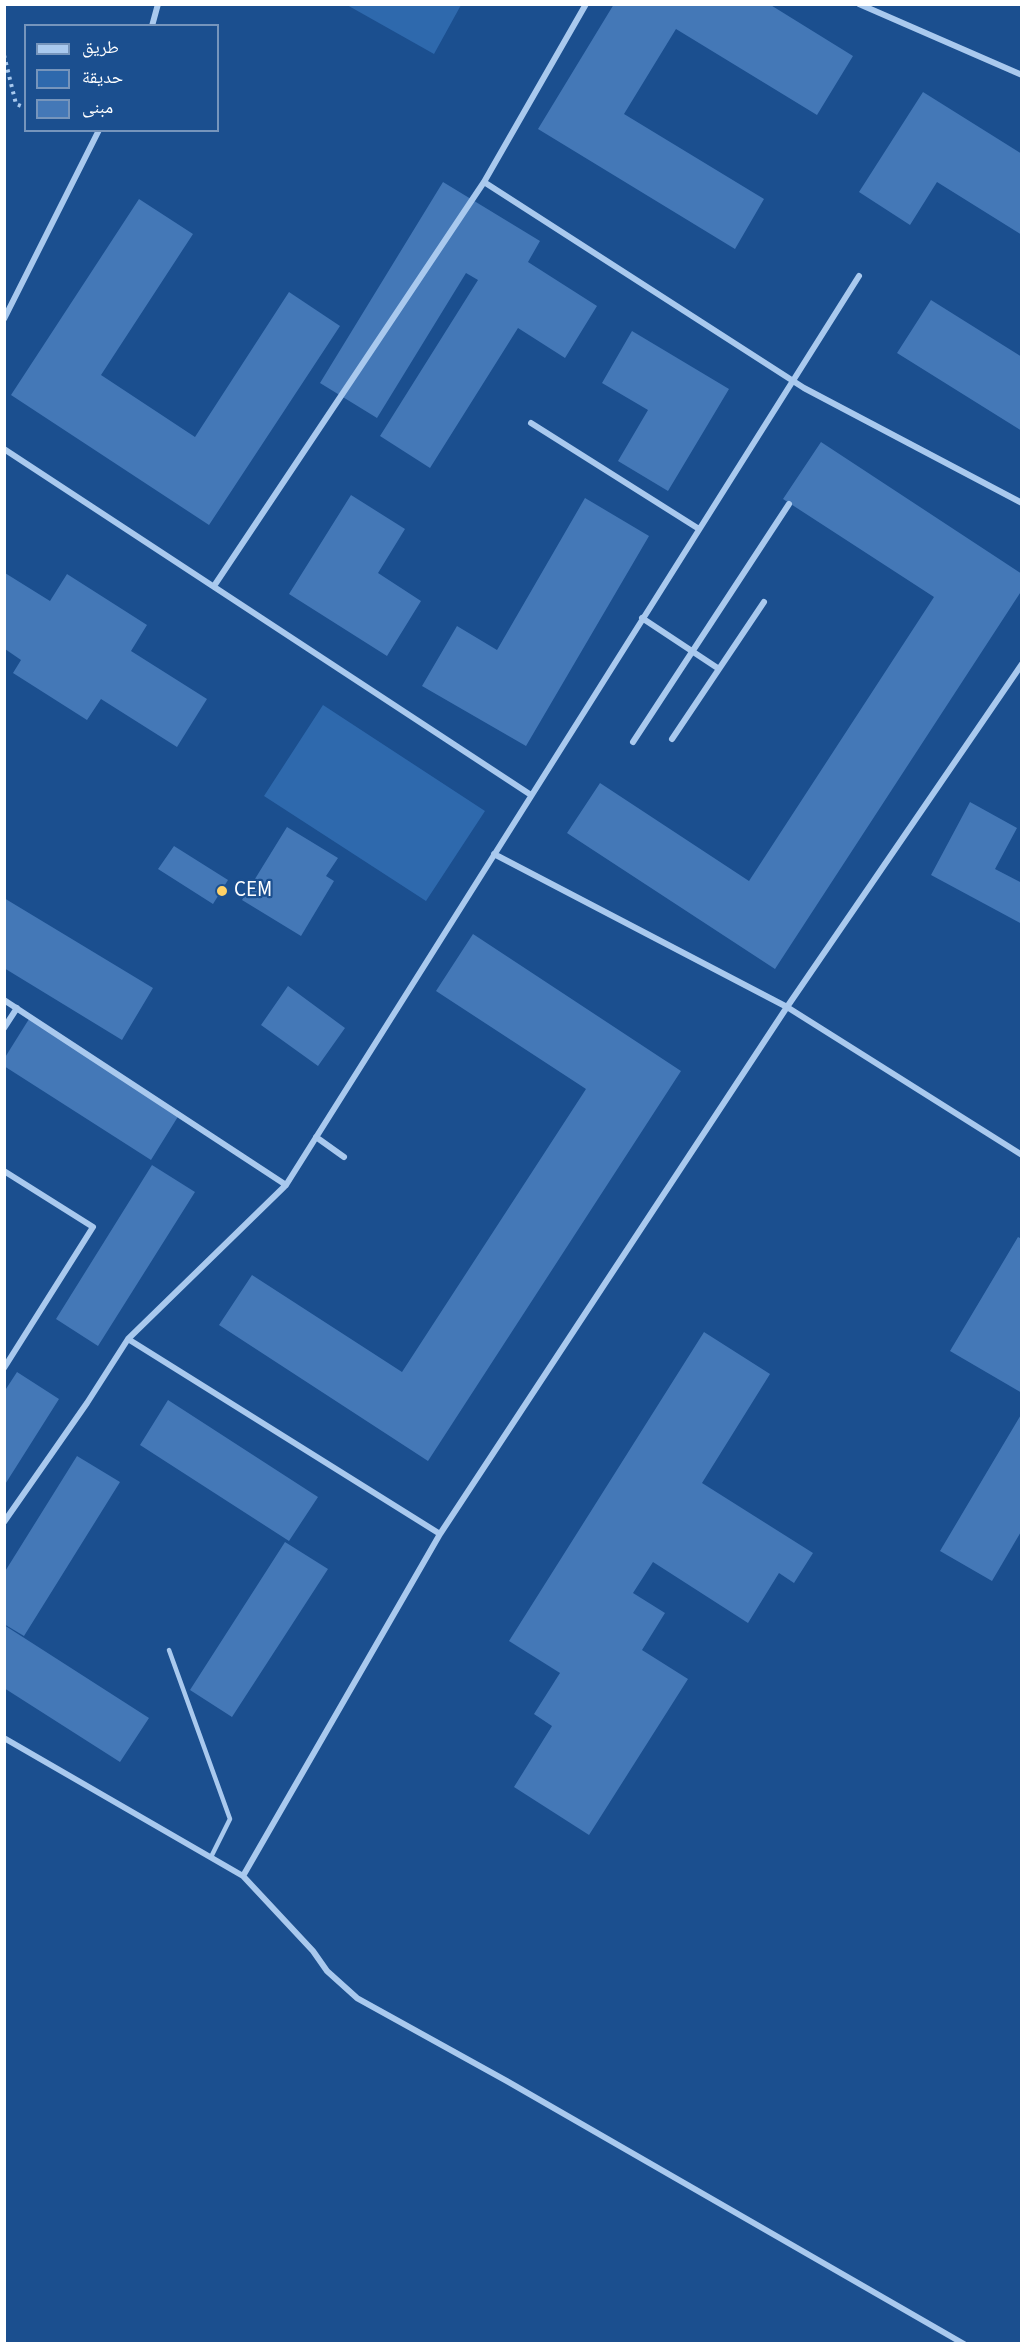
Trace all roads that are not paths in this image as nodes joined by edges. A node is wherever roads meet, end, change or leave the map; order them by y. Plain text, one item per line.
1 (158, 4) edge
2 (586, 4) edge
3 (859, 4) edge
4 (153, 24) edge
5 (1022, 75) edge
6 (98, 132) edge
7 (484, 182) junction
8 (860, 276) dead end
9 (4, 319) edge
10 (793, 380) junction
11 (531, 423) dead end
12 (4, 449) edge
13 (1022, 503) edge
14 (789, 504) dead end
15 (699, 529) junction
16 (214, 586) junction
17 (764, 602) dead end
18 (642, 618) junction
19 (693, 652) junction
20 (1022, 664) edge
21 (719, 669) junction
22 (672, 739) dead end
23 (633, 742) dead end
24 (531, 795) junction
25 (494, 854) junction
26 (4, 1000) edge
27 (787, 1007) junction
28 (17, 1008) junction
29 (4, 1028) edge
30 (316, 1137) junction
31 (1022, 1155) edge
32 (344, 1156) dead end
33 (4, 1171) edge
34 (286, 1185) junction
35 (128, 1339) junction
36 (4, 1368) edge
37 (4, 1522) edge
38 (440, 1534) junction
39 (169, 1650) dead end
40 (4, 1738) edge
41 (211, 1857) junction
42 (243, 1876) junction
43 (964, 2343) edge

1 - 4 street
2 - 7 street
3 - 5 street
6 - 9 street
7 - 10 street
7 - 16 street
8 - 10 street
10 - 13 street
10 - 15 street
11 - 15 street
12 - 16 street
14 - 19 street
15 - 18 street
16 - 24 street
17 - 21 street
18 - 19 street
18 - 24 street
19 - 21 street
19 - 23 street
20 - 27 street
21 - 22 street
24 - 25 street
25 - 27 street
25 - 30 street
26 - 28 street
27 - 31 street
27 - 38 street
28 - 29 street
28 - 34 street
30 - 32 street
30 - 34 street
33 - 36 street
34 - 35 street
35 - 37 street
35 - 38 street
38 - 42 street
39 - 41 lane
40 - 41 street
41 - 42 street
42 - 43 street

